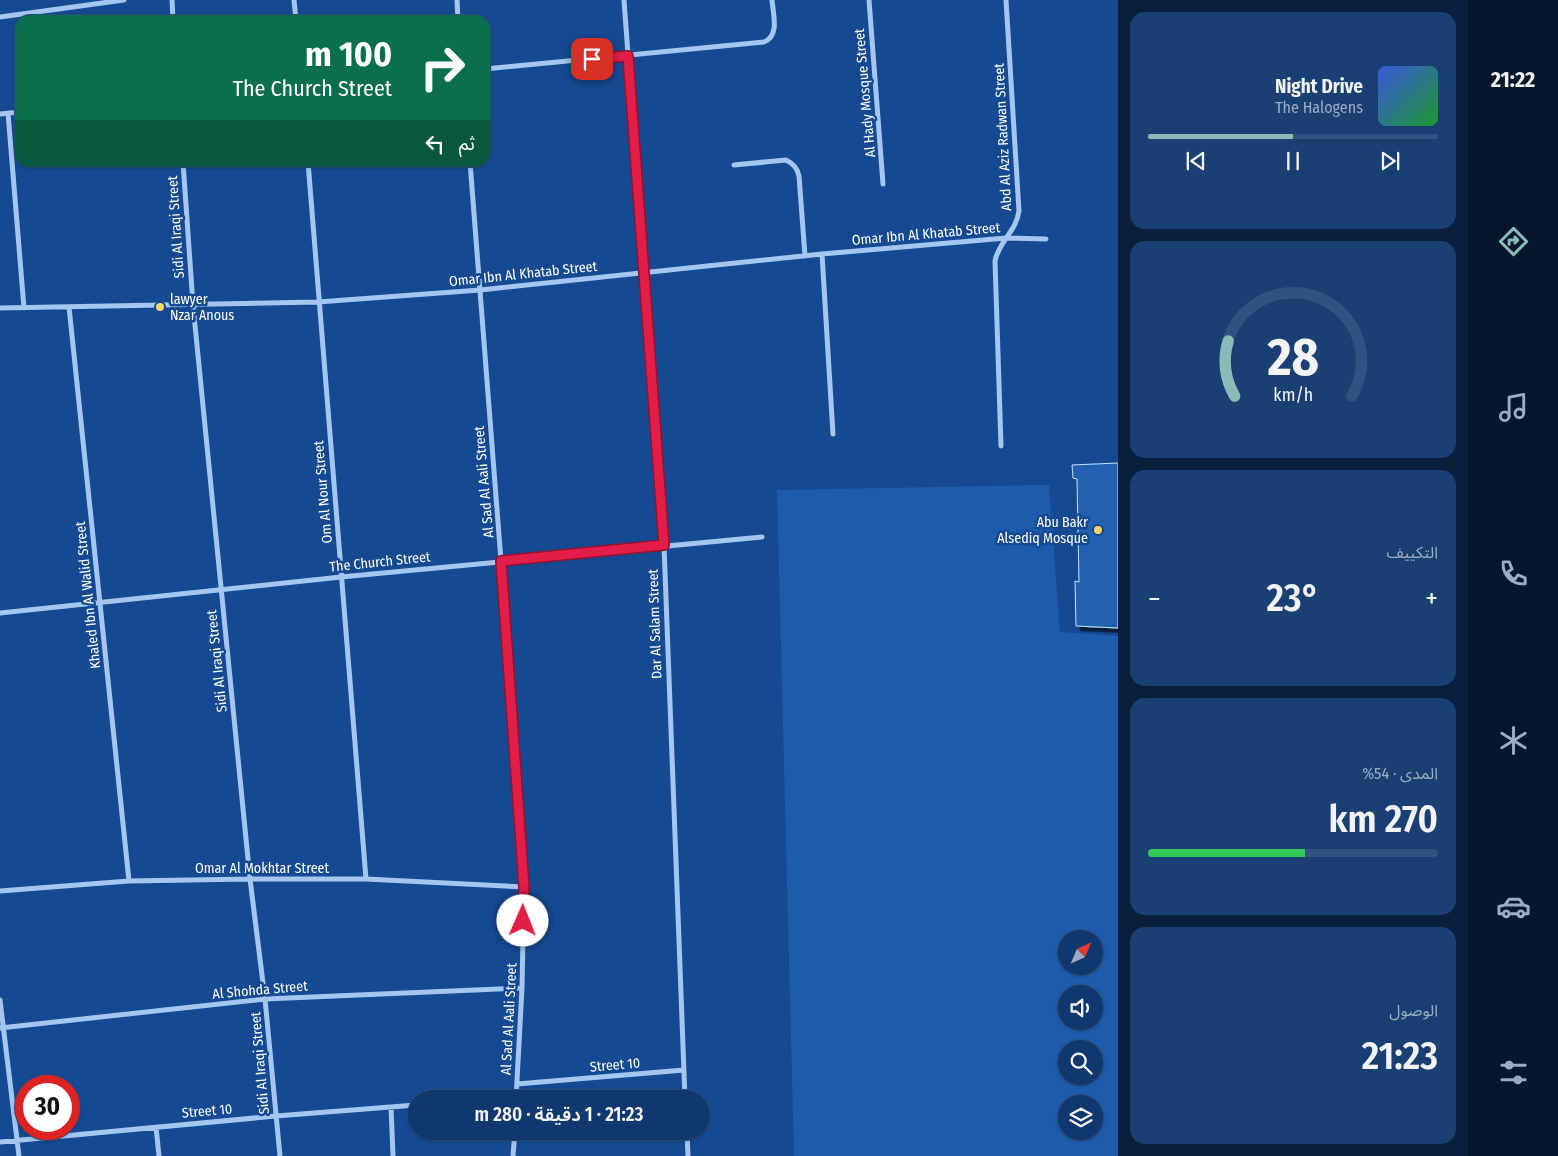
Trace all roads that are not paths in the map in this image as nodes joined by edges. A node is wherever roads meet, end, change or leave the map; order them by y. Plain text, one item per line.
1 (124, 0) edge
2 (172, 0) edge
3 (294, 0) edge
4 (457, 0) edge
5 (624, 0) edge
6 (772, 0) edge
7 (869, 0) edge
8 (1006, 0) edge
9 (173, 15) edge
10 (296, 15) edge
11 (458, 15) edge
12 (0, 17) edge
13 (628, 56) junction
14 (490, 69) edge
15 (15, 112) edge
16 (8, 113) junction
17 (0, 114) edge
18 (734, 165) dead end
19 (183, 167) edge
20 (308, 167) edge
21 (470, 167) edge
22 (883, 184) dead end
23 (1006, 238) junction
24 (1046, 239) dead end
25 (822, 254) junction
26 (805, 256) junction
27 (644, 273) junction
28 (480, 290) junction
29 (318, 302) junction
30 (193, 305) junction
31 (69, 307) junction
32 (0, 308) edge
33 (24, 308) junction
34 (833, 434) dead end
35 (1002, 446) dead end
36 (762, 537) dead end
37 (664, 545) junction
38 (501, 561) junction
39 (341, 577) junction
40 (221, 589) junction
41 (100, 602) junction
42 (0, 613) edge
43 (250, 878) junction
44 (366, 879) junction
45 (129, 881) junction
46 (524, 887) junction
47 (0, 891) edge
48 (522, 988) junction
49 (265, 999) junction
50 (0, 1000) edge
51 (1, 1028) edge
52 (684, 1070) junction
53 (517, 1084) junction
54 (517, 1090) edge
55 (685, 1090) edge
56 (408, 1106) edge
57 (391, 1107) junction
58 (276, 1116) junction
59 (15, 1126) edge
60 (156, 1127) junction
61 (80, 1134) edge
62 (17, 1140) joint
63 (514, 1140) edge
64 (687, 1140) edge
65 (0, 1142) edge
66 (18, 1156) edge
67 (158, 1156) edge
68 (280, 1156) edge
69 (393, 1156) edge
70 (513, 1156) edge
71 (688, 1156) edge

1 - 12 street
2 - 9 street
3 - 10 street
4 - 11 street
5 - 13 street, Dar Al Salam Street
6 - 13 street
7 - 22 street, Al Hady Mosque Street
8 - 23 street, Abd Al Aziz Radwan Street
13 - 14 street
13 - 27 street, Dar Al Salam Street
15 - 16 street
16 - 17 street
16 - 33 street
18 - 26 street
19 - 30 street, Sidi Al Iraqi Street
20 - 29 street, Om Al Nour Street
21 - 28 street, Al Sad Al Aali Street
23 - 24 street, Omar Ibn Al Khatab Street
23 - 25 street, Omar Ibn Al Khatab Street
23 - 35 street, Abd Al Aziz Radwan Street
25 - 26 street, Omar Ibn Al Khatab Street
25 - 34 street
26 - 27 street, Omar Ibn Al Khatab Street
27 - 28 street, Omar Ibn Al Khatab Street
27 - 37 street, Dar Al Salam Street
28 - 29 street, Omar Ibn Al Khatab Street
28 - 38 street, Al Sad Al Aali Street
29 - 30 street, Omar Ibn Al Khatab Street
29 - 39 street, Om Al Nour Street
30 - 31 street, Omar Ibn Al Khatab Street
30 - 40 street, Sidi Al Iraqi Street
31 - 33 street, Omar Ibn Al Khatab Street
31 - 41 street, Khaled Ibn Al Walid Street
32 - 33 street, Omar Ibn Al Khatab Street
36 - 37 street, The Church Street
37 - 38 street, The Church Street
37 - 52 street, Dar Al Salam Street
38 - 39 street, The Church Street
38 - 46 street, Al Sad Al Aali Street
39 - 40 street, The Church Street
39 - 44 street, Om Al Nour Street
40 - 41 street, The Church Street
40 - 43 street, Sidi Al Iraqi Street
41 - 42 street, The Church Street
41 - 45 street, Khaled Ibn Al Walid Street
43 - 44 street, Omar Al Mokhtar Street
43 - 45 street, Omar Al Mokhtar Street
43 - 49 street, Sidi Al Iraqi Street
44 - 46 street, Omar Al Mokhtar Street
45 - 47 street, Omar Al Mokhtar Street
46 - 48 street, Al Sad Al Aali Street
48 - 49 street, Al Shohda Street
48 - 53 street, Al Sad Al Aali Street
49 - 51 street, Al Shohda Street
49 - 58 street, Sidi Al Iraqi Street
50 - 51 street
51 - 59 street
52 - 53 street, Street 10
52 - 55 street, Dar Al Salam Street
53 - 54 street, Al Sad Al Aali Street
56 - 57 street, Street 10
57 - 58 street, Street 10
57 - 69 street
58 - 60 street, Street 10
58 - 68 street, Sidi Al Iraqi Street
60 - 61 street, Street 10
60 - 67 street
62 - 65 street, Street 10
62 - 66 street
63 - 70 street
64 - 71 street

